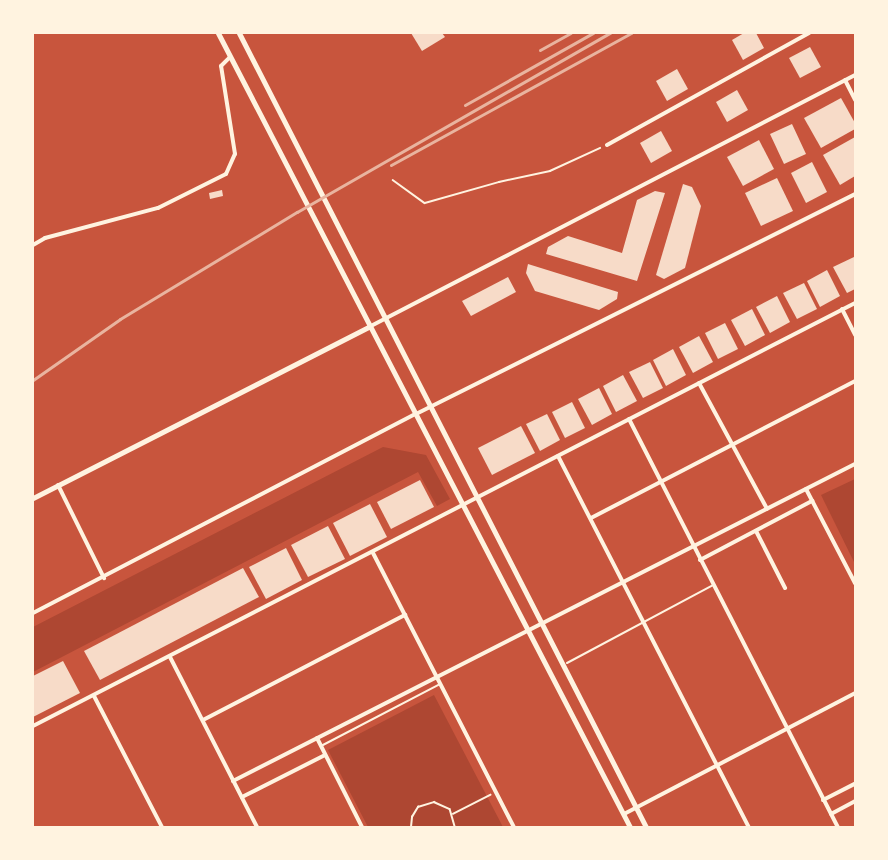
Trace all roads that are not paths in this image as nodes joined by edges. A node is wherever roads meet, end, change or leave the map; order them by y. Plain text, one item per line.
1 (218, 33) edge
2 (239, 33) edge
3 (808, 33) edge
4 (230, 57) junction
5 (855, 75) edge
6 (845, 80) junction
7 (855, 100) edge
8 (607, 145) road end
9 (855, 194) edge
10 (33, 245) edge
11 (855, 303) edge
12 (842, 309) junction
13 (385, 319) junction
14 (369, 327) junction
15 (855, 334) edge
16 (855, 381) edge
17 (699, 383) junction
18 (431, 408) junction
19 (416, 414) junction
20 (629, 419) junction
21 (733, 445) junction
22 (558, 456) junction
23 (855, 464) edge
24 (661, 482) junction
25 (58, 485) junction
26 (806, 489) junction
27 (33, 498) edge
28 (477, 498) junction
29 (812, 501) junction
30 (465, 504) junction
31 (767, 509) junction
32 (591, 518) junction
33 (756, 531) junction
34 (694, 547) junction
35 (373, 552) junction
36 (700, 560) junction
37 (104, 578) junction
38 (625, 581) junction
39 (855, 583) edge
40 (713, 585) junction
41 (785, 588) dead end
42 (33, 613) edge
43 (405, 615) junction
44 (645, 621) junction
45 (542, 624) junction
46 (530, 630) junction
47 (170, 657) junction
48 (567, 663) dead end
49 (437, 677) junction
50 (440, 684) junction
51 (855, 693) edge
52 (94, 696) junction
53 (203, 720) junction
54 (33, 726) edge
55 (786, 729) junction
56 (317, 738) junction
57 (321, 746) junction
58 (325, 754) junction
59 (718, 765) junction
60 (234, 781) junction
61 (855, 784) edge
62 (242, 797) junction
63 (823, 800) junction
64 (855, 801) edge
65 (636, 808) junction
66 (624, 814) junction
67 (831, 814) junction
68 (162, 827) edge
69 (257, 827) edge
70 (362, 827) edge
71 (514, 827) edge
72 (630, 827) edge
73 (646, 827) edge
74 (749, 827) edge
75 (838, 827) edge

1 - 4 street
2 - 13 street
3 - 8 street
4 - 10 street
4 - 14 street
5 - 6 street
6 - 7 street
6 - 13 street
9 - 18 street
11 - 12 street
12 - 15 street
12 - 17 street
13 - 14 street
13 - 18 street
14 - 19 street
14 - 25 street
16 - 21 street
17 - 20 street
17 - 21 street
18 - 19 street
18 - 28 street
19 - 30 street
19 - 37 street
20 - 22 street
20 - 24 street
21 - 24 street
21 - 31 street
22 - 28 street
22 - 32 street
23 - 26 street
24 - 32 street
24 - 34 street
25 - 27 street
25 - 37 street
26 - 29 street
26 - 31 street
28 - 30 street
28 - 45 street
29 - 33 street
29 - 39 street
30 - 35 street
30 - 46 street
31 - 34 street
32 - 38 street
33 - 36 street
33 - 41 street
34 - 36 street
34 - 38 street
35 - 43 street
35 - 47 street
36 - 40 street
37 - 42 street
38 - 44 street
38 - 45 street
40 - 44 lane
40 - 55 street
43 - 49 street
43 - 53 street
44 - 48 lane
44 - 59 street
45 - 46 street
45 - 65 street
46 - 49 street
46 - 66 street
47 - 52 street
47 - 53 street
49 - 50 street
49 - 56 street
50 - 57 lane
50 - 71 street
51 - 55 street
52 - 54 street
52 - 68 street
53 - 60 street
55 - 59 street
55 - 63 street
56 - 57 street
56 - 60 street
57 - 58 street
58 - 62 street
58 - 70 street
59 - 65 street
59 - 74 street
60 - 62 street
61 - 63 street
62 - 69 street
63 - 67 street
64 - 67 street
65 - 66 street
65 - 73 street
66 - 72 street
67 - 75 street

